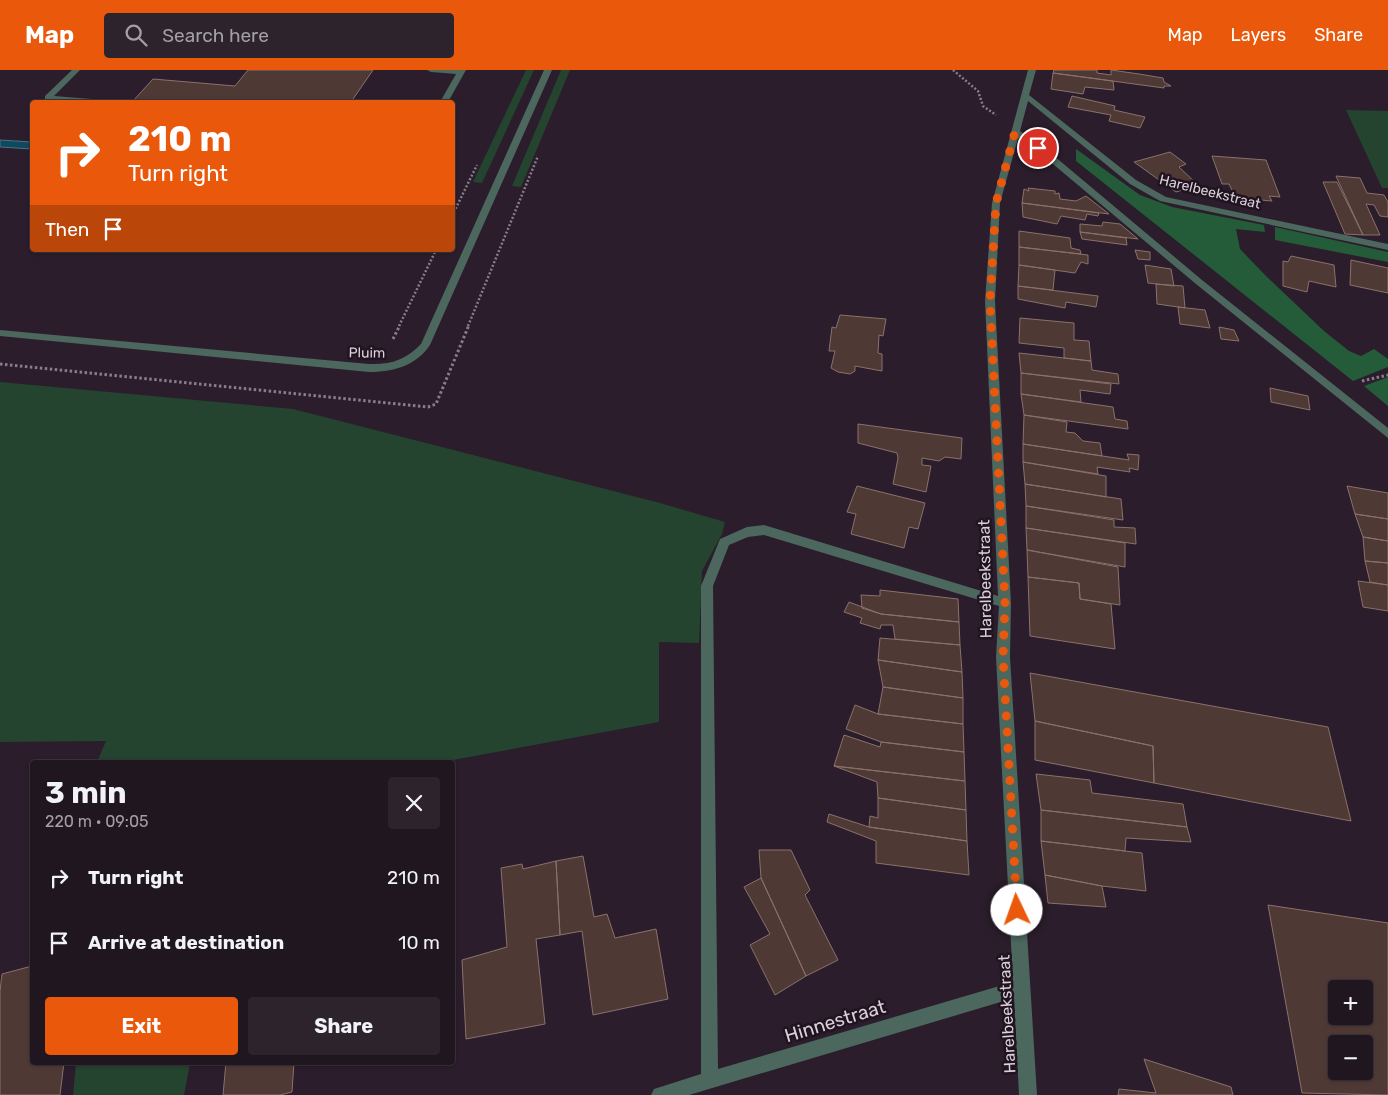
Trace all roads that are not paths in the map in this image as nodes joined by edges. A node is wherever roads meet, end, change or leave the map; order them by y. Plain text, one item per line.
1 (76, 70) edge
2 (431, 70) edge
3 (548, 70) edge
4 (1032, 70) edge
5 (461, 71) edge
6 (1025, 95) junction
7 (76, 100) edge
8 (445, 100) edge
9 (1016, 127) junction
10 (1388, 247) edge
11 (0, 333) edge
12 (1388, 434) edge
13 (1005, 603) junction
14 (1022, 988) junction
15 (710, 1080) junction
16 (660, 1095) edge
17 (1028, 1095) edge

1 - 7 street
2 - 5 street
3 - 11 street, Pluim
4 - 6 street, Harelbeekstraat
5 - 8 street
6 - 9 street, Harelbeekstraat
6 - 10 street, Harelbeekstraat
9 - 12 street
9 - 13 street, Harelbeekstraat
13 - 14 street, Harelbeekstraat
13 - 15 street
14 - 15 street, Hinnestraat
14 - 17 street, Harelbeekstraat
15 - 16 street, Hinnestraat

